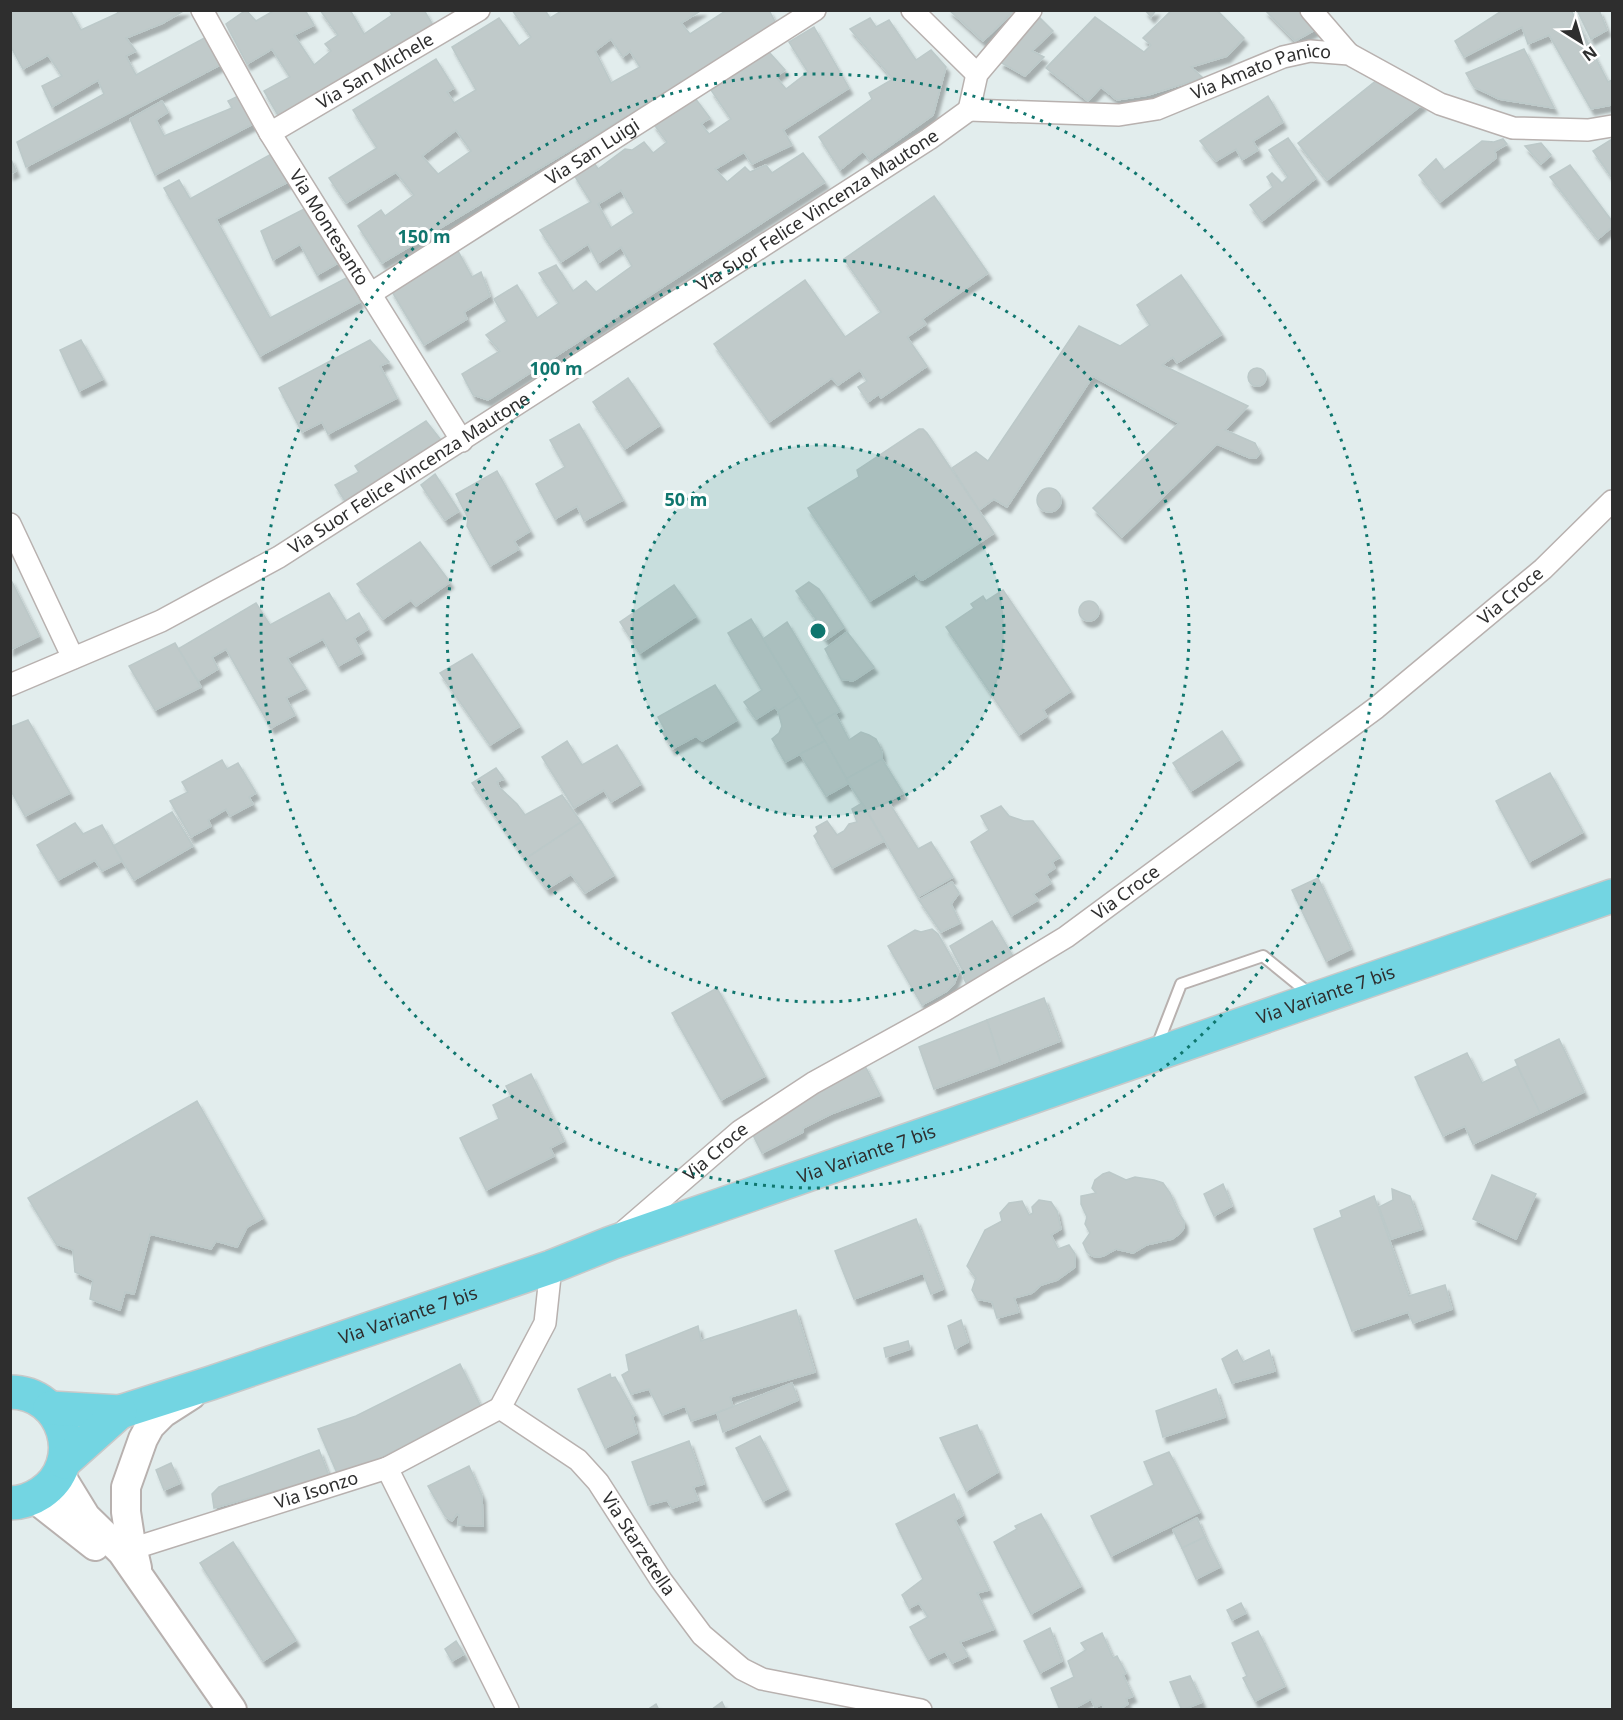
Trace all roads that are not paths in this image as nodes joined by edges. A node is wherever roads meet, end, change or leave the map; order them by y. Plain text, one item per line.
1 (202, 10) edge
2 (479, 10) edge
3 (815, 10) edge
4 (912, 10) edge
5 (1031, 10) edge
6 (1311, 10) edge
7 (1348, 54) junction
8 (977, 74) junction
9 (969, 110) junction
10 (1612, 126) edge
11 (270, 133) junction
12 (370, 294) junction
13 (462, 441) junction
14 (1612, 501) edge
15 (10, 524) edge
16 (73, 658) junction
17 (10, 685) edge
18 (1612, 896) edge
19 (1316, 999) junction
20 (1153, 1055) junction
21 (611, 1243) junction
22 (550, 1267) junction
23 (211, 1383) junction
24 (11, 1391) edge
25 (50, 1408) junction
26 (500, 1408) junction
27 (120, 1412) junction
28 (62, 1468) junction
29 (387, 1468) junction
30 (22, 1500) edge
31 (127, 1550) junction
32 (139, 1576) junction
33 (232, 1710) edge
34 (508, 1710) edge
35 (921, 1710) edge

1 - 11 street, Via Montesanto
2 - 11 street, Via San Michele
3 - 12 street, Via San Luigi
4 - 8 street
5 - 8 street
6 - 7 street
7 - 9 street, Via Amato Panico
7 - 10 street, Via Amato Panico
8 - 9 street
9 - 13 street, Via Suor Felice Vincenza Mautone
11 - 12 street, Via Montesanto
12 - 13 street, Via Montesanto
13 - 16 street, Via Suor Felice Vincenza Mautone
14 - 21 street, Via Croce
15 - 16 street
16 - 17 street, Via Suor Felice Vincenza Mautone
18 - 19 main road, Via Variante 7 bis
19 - 20 main road, Via Variante 7 bis
19 - 20 lane
20 - 21 main road, Via Variante 7 bis
21 - 22 main road, Via Variante 7 bis
22 - 23 main road, Via Variante 7 bis
22 - 26 street
23 - 27 main road, Via Variante 7 bis
23 - 31 main road
24 - 25 main road
25 - 27 main road, Via Variante 7 bis
25 - 28 main road
26 - 29 street, Via Isonzo
26 - 35 street, Via Starzetella
27 - 28 main road, Via Variante 7 bis
28 - 30 main road, Via Variante 7 bis
28 - 31 main road
29 - 31 street, Via Isonzo
29 - 34 street
30 - 32 main road
31 - 32 main road
32 - 33 main road

